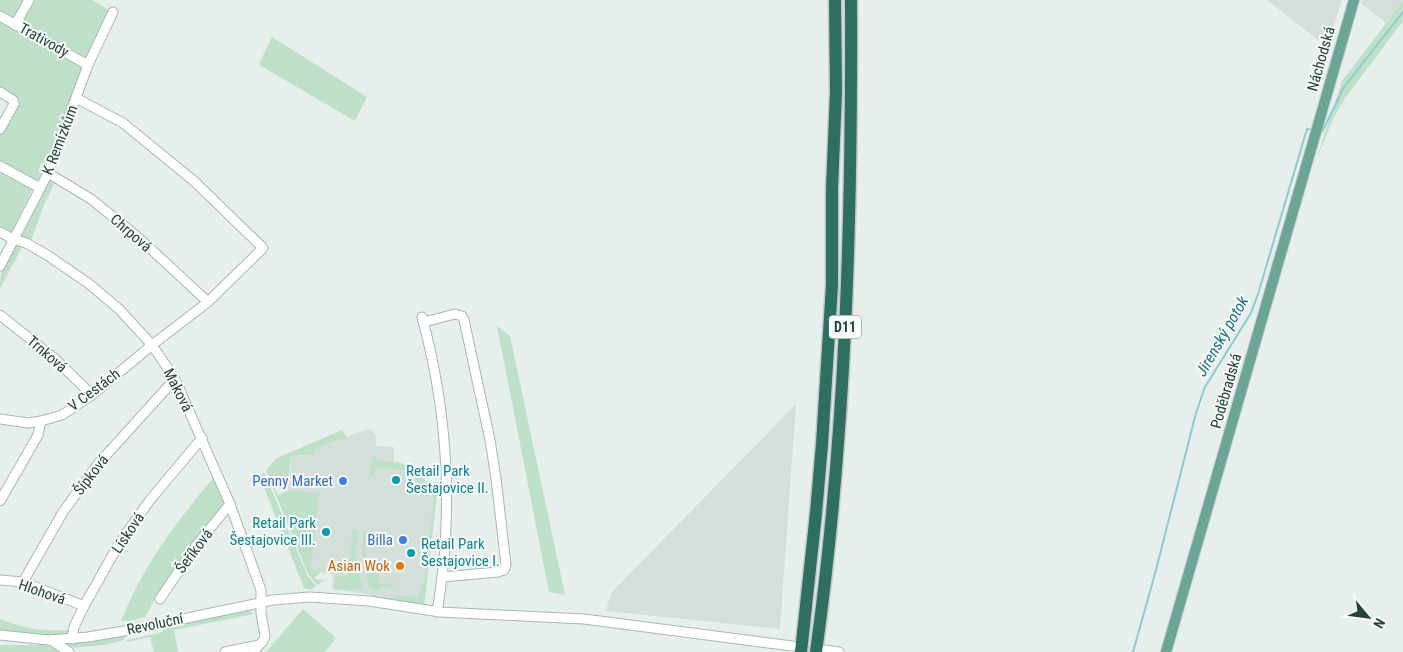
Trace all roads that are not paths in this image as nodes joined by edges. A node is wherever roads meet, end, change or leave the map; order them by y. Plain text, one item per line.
1 (30, 0) edge
2 (835, 0) edge
3 (851, 0) edge
4 (1354, 0) edge
5 (113, 12) dead end
6 (0, 16) edge
7 (15, 25) junction
8 (88, 64) junction
9 (0, 92) edge
10 (76, 98) junction
11 (0, 130) edge
12 (1315, 138) joint
13 (0, 166) edge
14 (48, 173) junction
15 (40, 188) junction
16 (0, 232) edge
17 (14, 239) junction
18 (0, 266) edge
19 (208, 302) junction
20 (0, 315) edge
21 (152, 345) junction
22 (175, 379) junction
23 (92, 395) junction
24 (0, 419) edge
25 (41, 421) junction
26 (202, 438) junction
27 (0, 501) edge
28 (230, 504) junction
29 (442, 577) junction
30 (0, 580) edge
31 (23, 582) junction
32 (160, 599) dead end
33 (261, 602) junction
34 (84, 606) junction
35 (437, 612) junction
36 (0, 635) edge
37 (72, 638) junction
38 (51, 640) junction
39 (256, 648) edge
40 (797, 649) edge
41 (821, 651) edge
42 (69, 652) edge
43 (225, 652) edge
44 (839, 652) edge
45 (1166, 652) edge

1 - 7 street
2 - 40 highway, D11
3 - 41 highway, D11
4 - 12 main road, Náchodská
5 - 8 street, K Remízkům
6 - 7 street, Trativody
7 - 8 street, Trativody
8 - 10 street, K Remízkům
9 - 11 street
10 - 14 street, K Remízkům
10 - 19 street, V Cestách
12 - 45 main road, Poděbradská
13 - 15 street
14 - 15 street, K Remízkům
14 - 19 street, Chrpová
15 - 17 street, K Remízkům
16 - 17 street, Maková
17 - 18 street, K Remízkům
17 - 21 street, Maková
19 - 21 street, V Cestách
20 - 23 street, Trnková
21 - 22 street, Maková
21 - 23 street, V Cestách
22 - 26 street, Maková
22 - 31 street, Šípková
23 - 25 street, V Cestách
24 - 25 street, V Cestách
25 - 27 street
26 - 28 street, Maková
26 - 34 street, Lísková
28 - 32 street, Šeříková
28 - 33 street, Maková
29 - 29 street
29 - 35 street
30 - 31 street, Hlohová
31 - 34 street, Hlohová
33 - 35 street, Revoluční
33 - 37 street, Revoluční
33 - 39 street, Maková
34 - 37 street, Lísková
35 - 40 street, Revoluční
36 - 38 street, Revoluční
37 - 38 street, Revoluční
38 - 42 street
39 - 43 street
41 - 44 street

